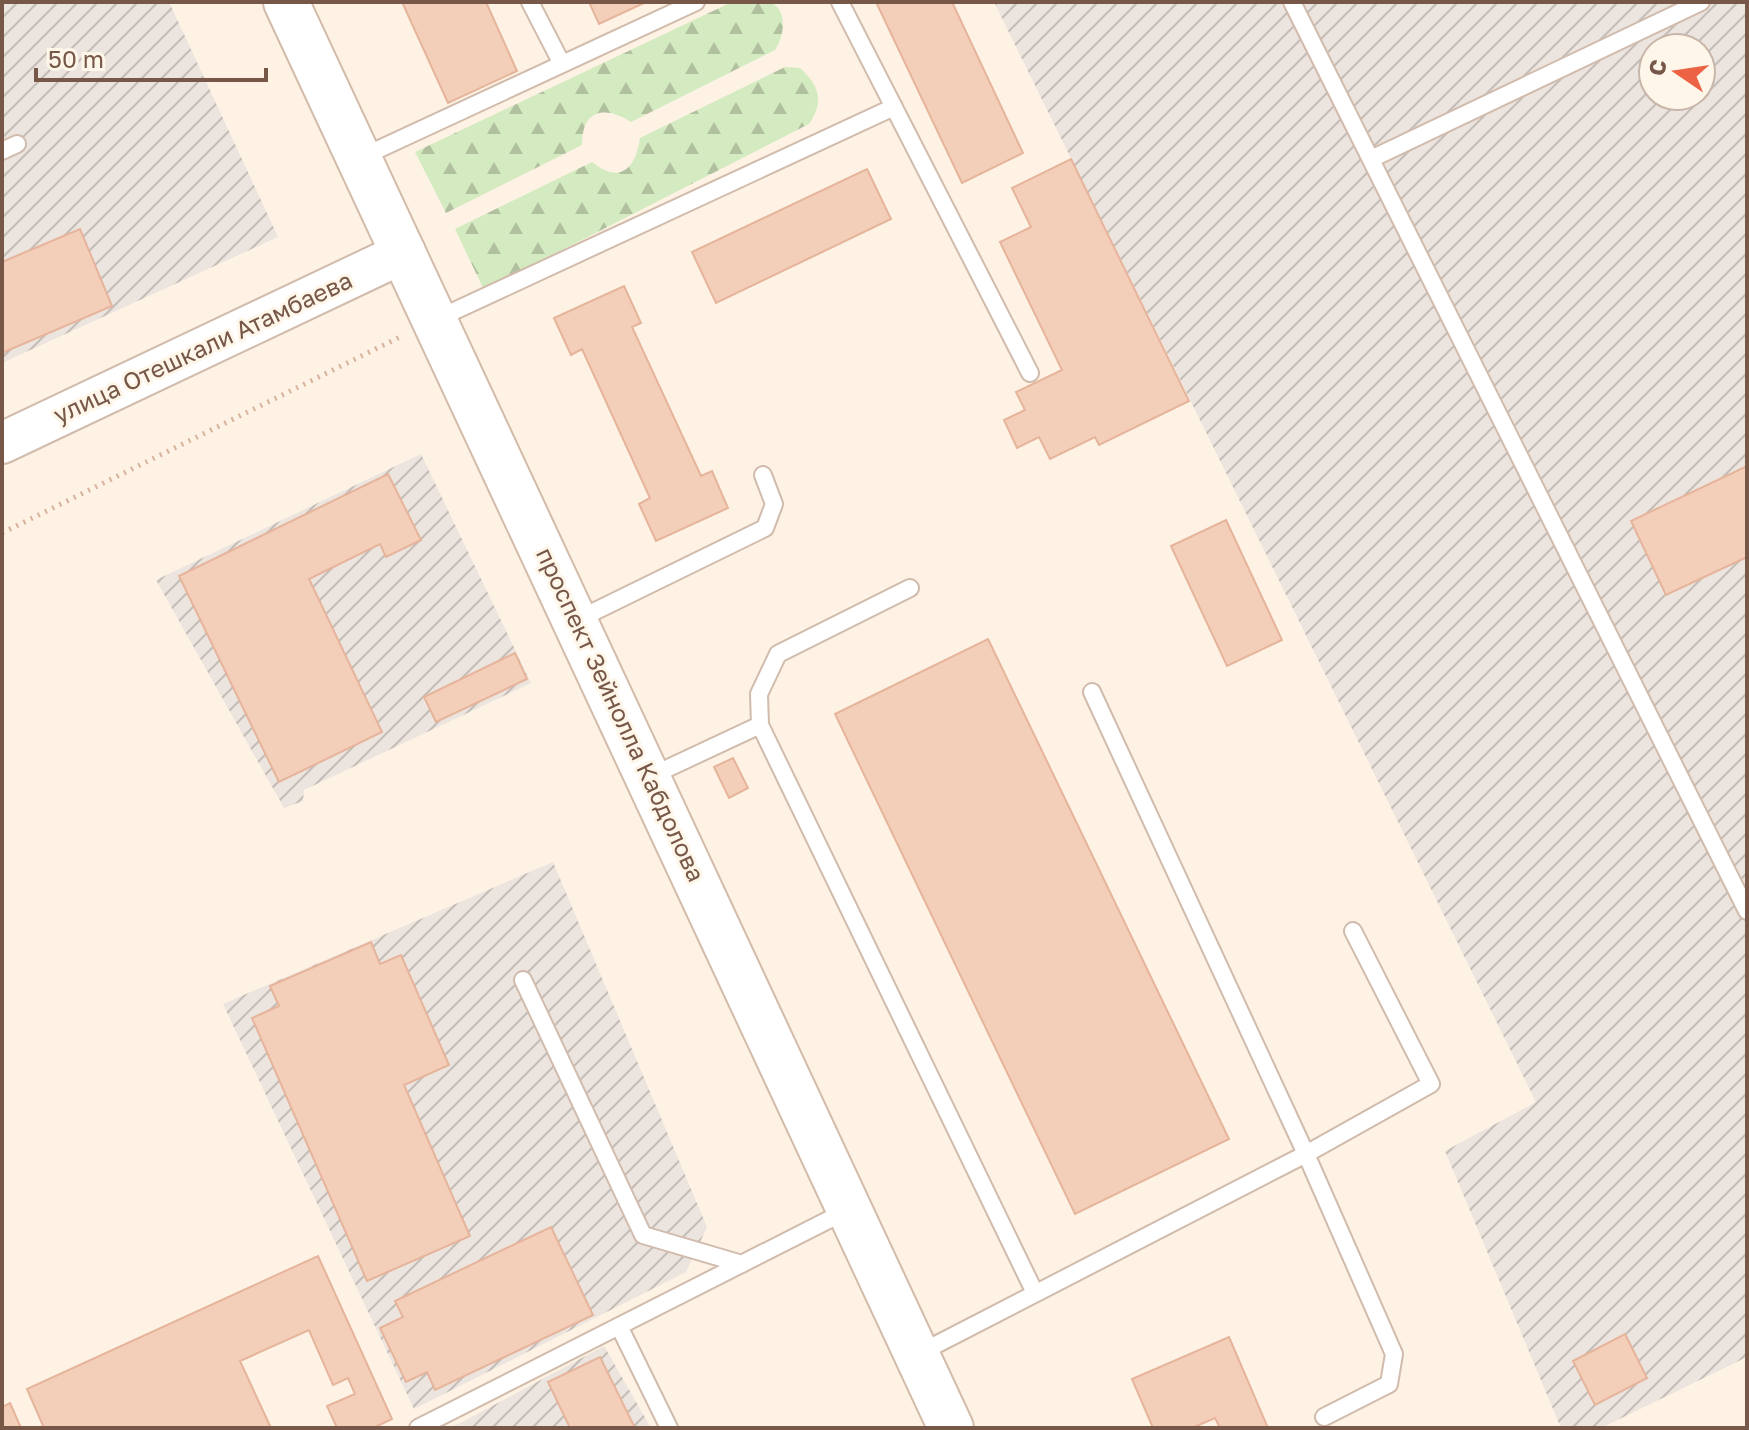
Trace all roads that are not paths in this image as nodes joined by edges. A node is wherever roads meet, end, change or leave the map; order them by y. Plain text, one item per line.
1 (286, 2) edge
2 (530, 2) edge
3 (696, 2) edge
4 (840, 2) edge
5 (1292, 2) edge
6 (1701, 2) edge
7 (562, 64) junction
8 (894, 107) junction
9 (360, 158) junction
10 (1371, 159) junction
11 (405, 252) junction
12 (436, 320) junction
13 (1030, 373) dead end
14 (2, 443) edge
15 (763, 475) dead end
16 (910, 588) dead end
17 (576, 620) junction
18 (1092, 692) dead end
19 (760, 725) junction
20 (649, 778) junction
21 (1747, 911) edge
22 (1353, 931) dead end
23 (523, 980) dead end
24 (1306, 1154) junction
25 (850, 1209) junction
26 (742, 1264) junction
27 (1035, 1293) junction
28 (619, 1326) junction
29 (917, 1354) junction
30 (1324, 1417) dead end
31 (418, 1428) edge
32 (669, 1428) edge
33 (951, 1428) edge

1 - 9 main road, проспект Зейнолла Кабдолова
2 - 7 lane
3 - 7 lane
4 - 8 lane
5 - 10 lane
6 - 10 lane
7 - 9 lane
8 - 12 lane
8 - 13 lane
9 - 11 main road, проспект Зейнолла Кабдолова
10 - 21 lane
11 - 12 main road, проспект Зейнолла Кабдолова
11 - 14 street, улица Отешкали Атамбаева
12 - 17 main road, проспект Зейнолла Кабдолова
15 - 17 lane
16 - 19 lane
17 - 20 main road, проспект Зейнолла Кабдолова
18 - 24 lane
19 - 20 lane
19 - 27 lane
20 - 25 main road, проспект Зейнолла Кабдолова
22 - 24 lane
23 - 26 lane
24 - 27 lane
24 - 30 lane
25 - 26 lane
25 - 29 main road, проспект Зейнолла Кабдолова
26 - 28 lane
27 - 29 lane
28 - 31 lane
28 - 32 lane
29 - 33 main road, проспект Зейнолла Кабдолова

